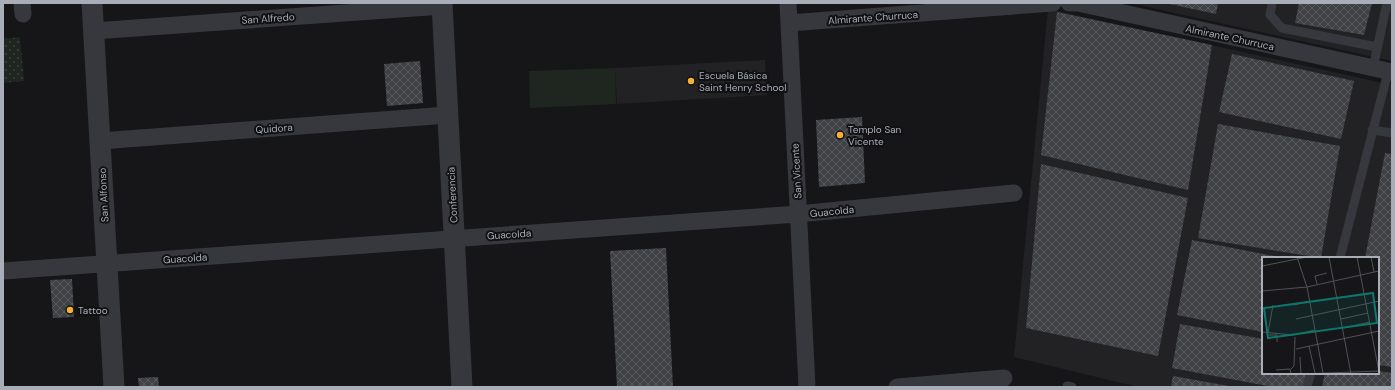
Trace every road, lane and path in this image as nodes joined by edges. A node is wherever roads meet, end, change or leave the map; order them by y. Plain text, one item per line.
1 (92, 3) edge
2 (788, 3) edge
3 (1053, 3) edge
4 (1069, 3) edge
5 (1272, 3) edge
6 (1387, 3) edge
7 (442, 4) edge
8 (789, 24) junction
9 (94, 31) junction
10 (1377, 47) junction
11 (1384, 71) edge
12 (448, 115) junction
13 (1372, 130) junction
14 (1392, 133) edge
15 (100, 140) junction
16 (1014, 193) dead end
17 (798, 214) junction
18 (454, 238) junction
19 (1340, 257) edge
20 (107, 264) junction
21 (3, 271) edge
22 (1311, 374) edge
23 (1004, 378) dead end
24 (114, 387) edge
25 (462, 387) edge
26 (807, 387) edge
27 (897, 387) edge
28 (1307, 387) edge

1 - 9 street, San Alfonso
2 - 8 street, San Vicente
3 - 8 street, Almirante Churruca
4 - 11 street, Almirante Churruca
5 - 10 lane
6 - 10 lane
7 - 9 street, San Alfredo
7 - 12 street, Conferencia
8 - 17 street, San Vicente
9 - 15 street, San Alfonso
10 - 11 lane
11 - 13 lane
12 - 15 street, Quidora
12 - 18 street, Conferencia
13 - 14 lane
13 - 19 lane
15 - 20 street, San Alfonso
16 - 17 street, Guacolda
17 - 18 street, Guacolda
17 - 26 street, San Vicente
18 - 20 street, Guacolda
18 - 25 street, Conferencia
20 - 21 street, Guacolda
20 - 24 street, San Alfonso
22 - 28 lane
23 - 27 street

